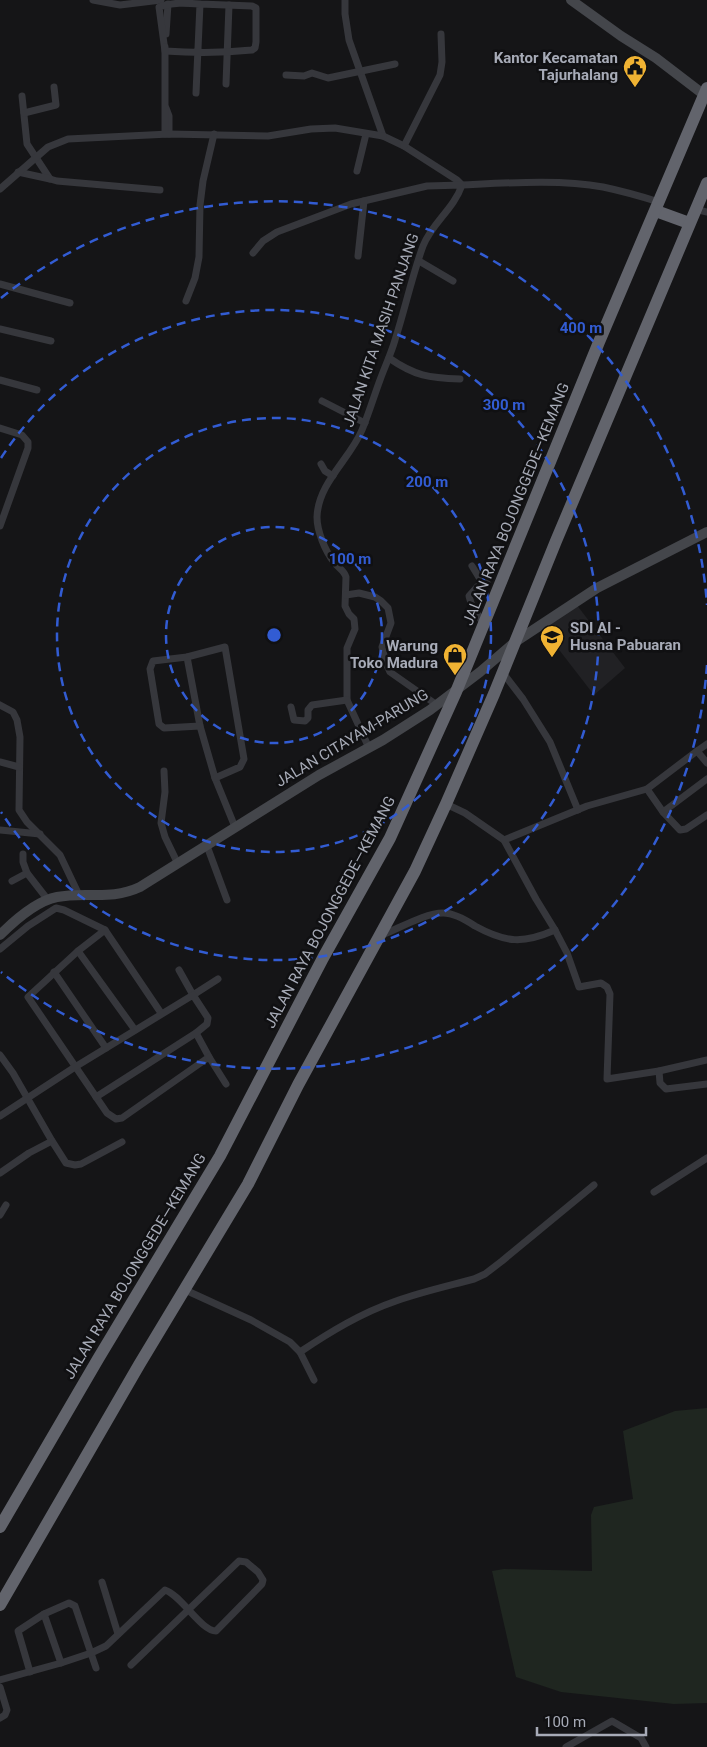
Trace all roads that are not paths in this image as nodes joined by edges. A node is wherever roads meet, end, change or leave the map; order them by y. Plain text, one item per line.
1 (93, 0) edge
2 (345, 0) edge
3 (572, 0) edge
4 (165, 2) edge
5 (200, 4) junction
6 (229, 6) junction
7 (441, 34) dead end
8 (165, 51) junction
9 (227, 52) junction
10 (197, 53) junction
11 (395, 64) dead end
12 (360, 70) junction
13 (286, 75) dead end
14 (226, 84) dead end
15 (54, 86) dead end
16 (196, 93) dead end
17 (706, 93) edge
18 (22, 96) dead end
19 (24, 113) junction
20 (167, 134) junction
21 (214, 134) junction
22 (366, 134) junction
23 (383, 136) junction
24 (404, 146) junction
25 (36, 157) junction
26 (357, 171) dead end
27 (18, 172) junction
28 (50, 179) junction
29 (707, 183) edge
30 (462, 185) junction
31 (0, 188) edge
32 (160, 190) dead end
33 (364, 201) junction
34 (657, 207) junction
35 (701, 211) edge
36 (689, 223) junction
37 (253, 253) dead end
38 (358, 256) dead end
39 (419, 261) junction
40 (452, 282) dead end
41 (0, 284) edge
42 (186, 301) dead end
43 (70, 303) dead end
44 (0, 329) edge
45 (51, 341) dead end
46 (388, 358) junction
47 (460, 379) dead end
48 (0, 380) edge
49 (37, 390) dead end
50 (322, 400) dead end
51 (364, 423) junction
52 (0, 428) edge
53 (322, 464) dead end
54 (333, 476) junction
55 (0, 526) edge
56 (707, 532) edge
57 (472, 566) dead end
58 (346, 594) junction
59 (484, 626) junction
60 (515, 642) junction
61 (187, 657) junction
62 (502, 672) junction
63 (456, 692) junction
64 (347, 700) junction
65 (0, 705) edge
66 (437, 705) junction
67 (291, 706) dead end
68 (200, 726) junction
69 (707, 744) edge
70 (369, 748) junction
71 (698, 751) junction
72 (0, 762) edge
73 (707, 763) edge
74 (19, 767) junction
75 (164, 771) dead end
76 (214, 778) junction
77 (707, 779) edge
78 (646, 788) junction
79 (446, 804) junction
80 (578, 810) junction
81 (663, 812) junction
82 (707, 815) edge
83 (235, 827) junction
84 (0, 830) edge
85 (40, 834) junction
86 (504, 840) junction
87 (207, 846) junction
88 (23, 854) dead end
89 (178, 864) junction
90 (26, 873) junction
91 (12, 881) dead end
92 (79, 895) junction
93 (48, 900) junction
94 (227, 900) dead end
95 (105, 930) junction
96 (555, 930) junction
97 (0, 935) edge
98 (379, 936) junction
99 (0, 949) edge
100 (78, 951) junction
101 (180, 970) dead end
102 (54, 972) junction
103 (218, 979) dead end
104 (193, 995) junction
105 (161, 1013) junction
106 (135, 1030) junction
107 (196, 1033) junction
108 (106, 1048) junction
109 (0, 1055) edge
110 (209, 1057) junction
111 (707, 1060) edge
112 (75, 1067) junction
113 (659, 1071) junction
114 (226, 1084) dead end
115 (707, 1084) edge
116 (96, 1097) junction
117 (27, 1098) junction
118 (0, 1116) edge
119 (52, 1141) junction
120 (122, 1142) dead end
121 (707, 1158) edge
122 (0, 1173) edge
123 (594, 1185) dead end
124 (654, 1192) dead end
125 (6, 1205) dead end
126 (0, 1215) edge
127 (183, 1290) junction
128 (300, 1352) junction
129 (314, 1380) dead end
130 (0, 1526) edge
131 (102, 1582) dead end
132 (0, 1605) edge
133 (189, 1610) junction
134 (44, 1614) junction
135 (118, 1634) junction
136 (91, 1653) junction
137 (61, 1663) junction
138 (131, 1665) dead end
139 (96, 1668) dead end
140 (30, 1672) junction
141 (0, 1680) edge
142 (0, 1687) edge
143 (0, 1718) edge
144 (566, 1747) edge
145 (646, 1747) edge

1 - 4 street
2 - 12 street
3 - 17 main road
4 - 5 street
4 - 8 street
5 - 6 street
5 - 10 street
6 - 9 street
6 - 9 street
7 - 24 street
8 - 10 street
8 - 20 street
9 - 10 street
9 - 14 street
10 - 16 street
11 - 12 street
12 - 13 street
12 - 23 street
15 - 19 street
17 - 34 highway, JALAN RAYA BOJONGGEDE—KEMANG
18 - 19 street
19 - 25 street
20 - 21 street
20 - 25 street
21 - 22 street
21 - 42 street
22 - 23 street
22 - 26 street
23 - 24 street
24 - 30 street
25 - 27 street
25 - 28 street
27 - 28 street
27 - 31 street
28 - 32 street
29 - 35 highway
30 - 33 street
30 - 34 street
30 - 39 street, JALAN KITA MASIH PANJANG
33 - 37 street
33 - 38 street
34 - 36 highway
34 - 59 highway, JALAN RAYA BOJONGGEDE—KEMANG
35 - 36 highway
36 - 60 highway
39 - 40 street
39 - 46 street, JALAN KITA MASIH PANJANG
41 - 43 street
44 - 45 street
46 - 47 street
46 - 51 street, JALAN KITA MASIH PANJANG
48 - 49 street
50 - 51 street
51 - 54 street, JALAN KITA MASIH PANJANG
52 - 55 street
53 - 54 street
54 - 58 street, JALAN KITA MASIH PANJANG
56 - 60 main road, JALAN CITAYAM-PARUNG
57 - 59 street
58 - 64 street, JALAN KITA MASIH PANJANG
58 - 66 street
59 - 63 highway, JALAN RAYA BOJONGGEDE—KEMANG
60 - 62 highway
60 - 63 main road, JALAN CITAYAM-PARUNG
61 - 68 street
61 - 68 street
61 - 76 street
62 - 79 highway
62 - 80 street
63 - 66 main road, JALAN CITAYAM-PARUNG
63 - 130 highway, JALAN RAYA BOJONGGEDE—KEMANG
64 - 67 street
64 - 70 street, JALAN KITA MASIH PANJANG
65 - 74 street
66 - 70 main road, JALAN CITAYAM-PARUNG
68 - 76 street
69 - 71 street
70 - 83 main road, JALAN CITAYAM-PARUNG
71 - 73 street
71 - 78 street
72 - 74 street
74 - 85 street
75 - 89 street
76 - 83 street
77 - 81 street
78 - 80 street
78 - 81 street
79 - 86 street
79 - 98 highway
80 - 86 street
81 - 82 street
83 - 87 main road, JALAN CITAYAM-PARUNG
84 - 85 street
85 - 92 street
86 - 96 street
87 - 89 main road, JALAN CITAYAM-PARUNG
87 - 94 street
88 - 90 street
89 - 92 main road, JALAN CITAYAM-PARUNG
90 - 91 street
90 - 93 street
92 - 93 main road, JALAN CITAYAM-PARUNG
93 - 97 main road, JALAN CITAYAM-PARUNG
95 - 99 street
95 - 100 street
95 - 105 street
96 - 98 street
96 - 113 street
98 - 127 highway
100 - 102 street
100 - 106 street
101 - 104 street
102 - 108 street
102 - 112 street
103 - 104 street
104 - 105 street
104 - 107 street
105 - 106 street
106 - 108 street
107 - 110 street
107 - 116 street
108 - 112 street
109 - 117 street
110 - 114 street
110 - 116 street
111 - 113 street
112 - 116 street
112 - 117 street
113 - 115 street
117 - 118 street
117 - 119 street
119 - 120 street
119 - 122 street
121 - 124 street
123 - 128 street
125 - 126 street
127 - 128 street
127 - 132 highway
128 - 129 street
131 - 135 street
133 - 133 street
133 - 135 street
133 - 138 street
134 - 136 street
134 - 137 street
134 - 140 street
135 - 136 street
136 - 137 street
136 - 139 street
137 - 140 street
140 - 141 street
142 - 143 street
144 - 145 street

